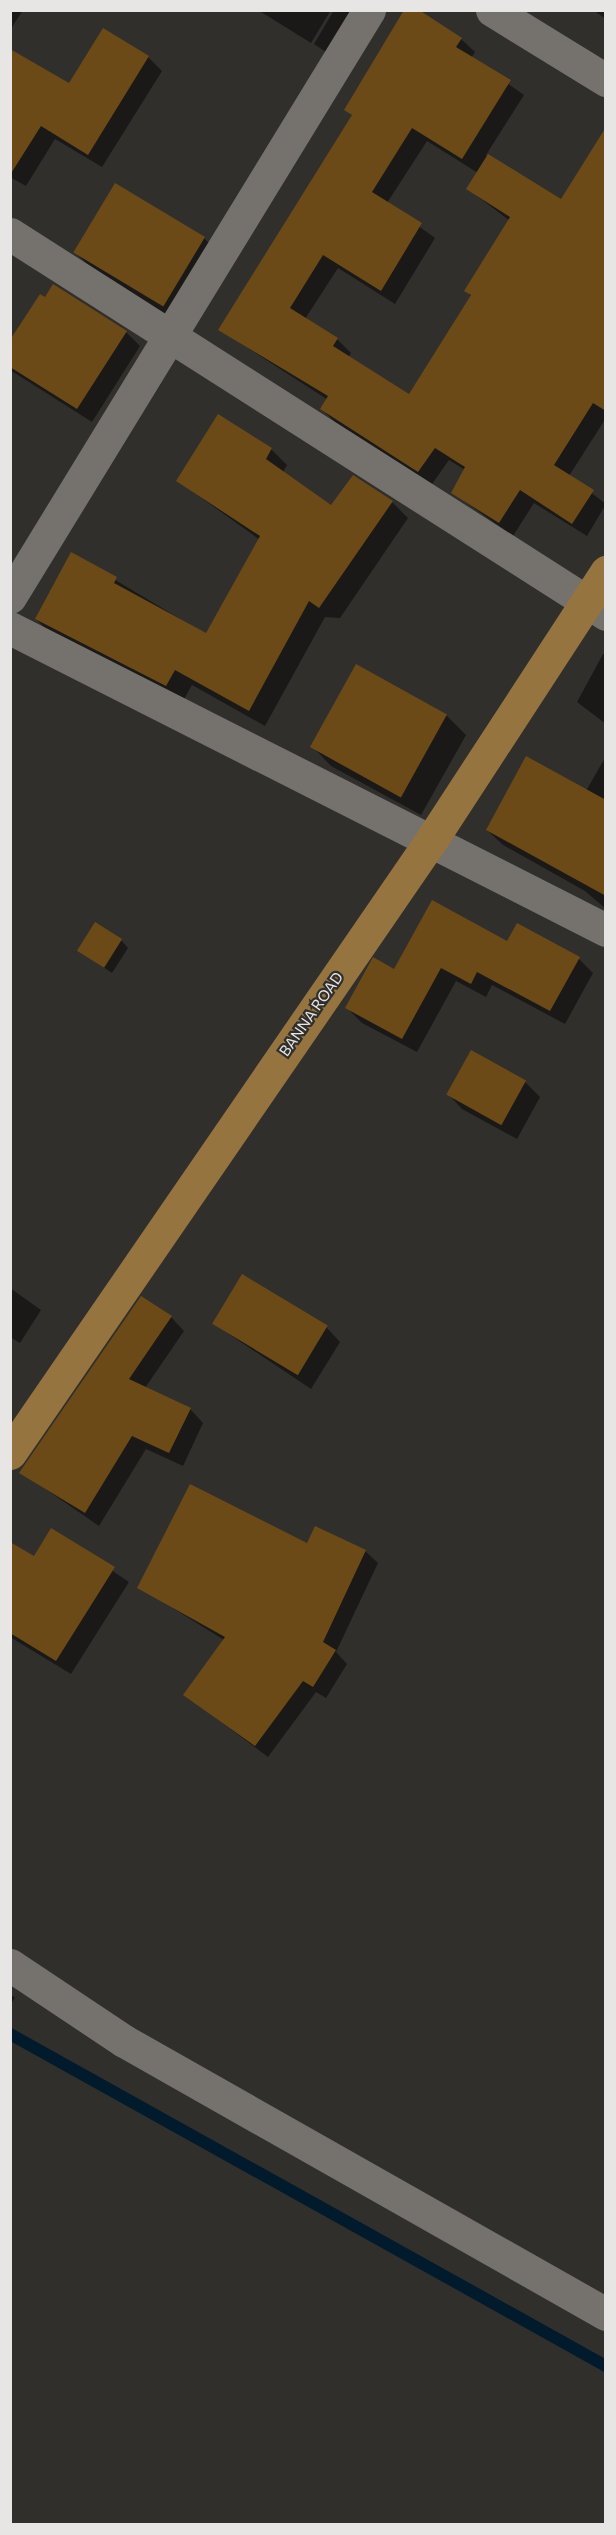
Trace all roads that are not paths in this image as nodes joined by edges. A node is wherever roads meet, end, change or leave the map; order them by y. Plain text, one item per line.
1 (369, 10) edge
2 (492, 10) edge
3 (606, 80) edge
4 (10, 234) edge
5 (170, 339) junction
6 (606, 572) edge
7 (10, 597) edge
8 (595, 609) edge
9 (10, 628) edge
10 (432, 840) junction
11 (606, 930) edge
12 (10, 1453) edge
13 (10, 1965) edge
14 (606, 2314) edge

1 - 5 street
2 - 3 street
4 - 5 street
5 - 7 street
5 - 8 street
6 - 8 main road, BANNA ROAD
8 - 10 main road, BANNA ROAD
9 - 10 street
10 - 11 street
10 - 12 main road, BANNA ROAD
13 - 14 street

